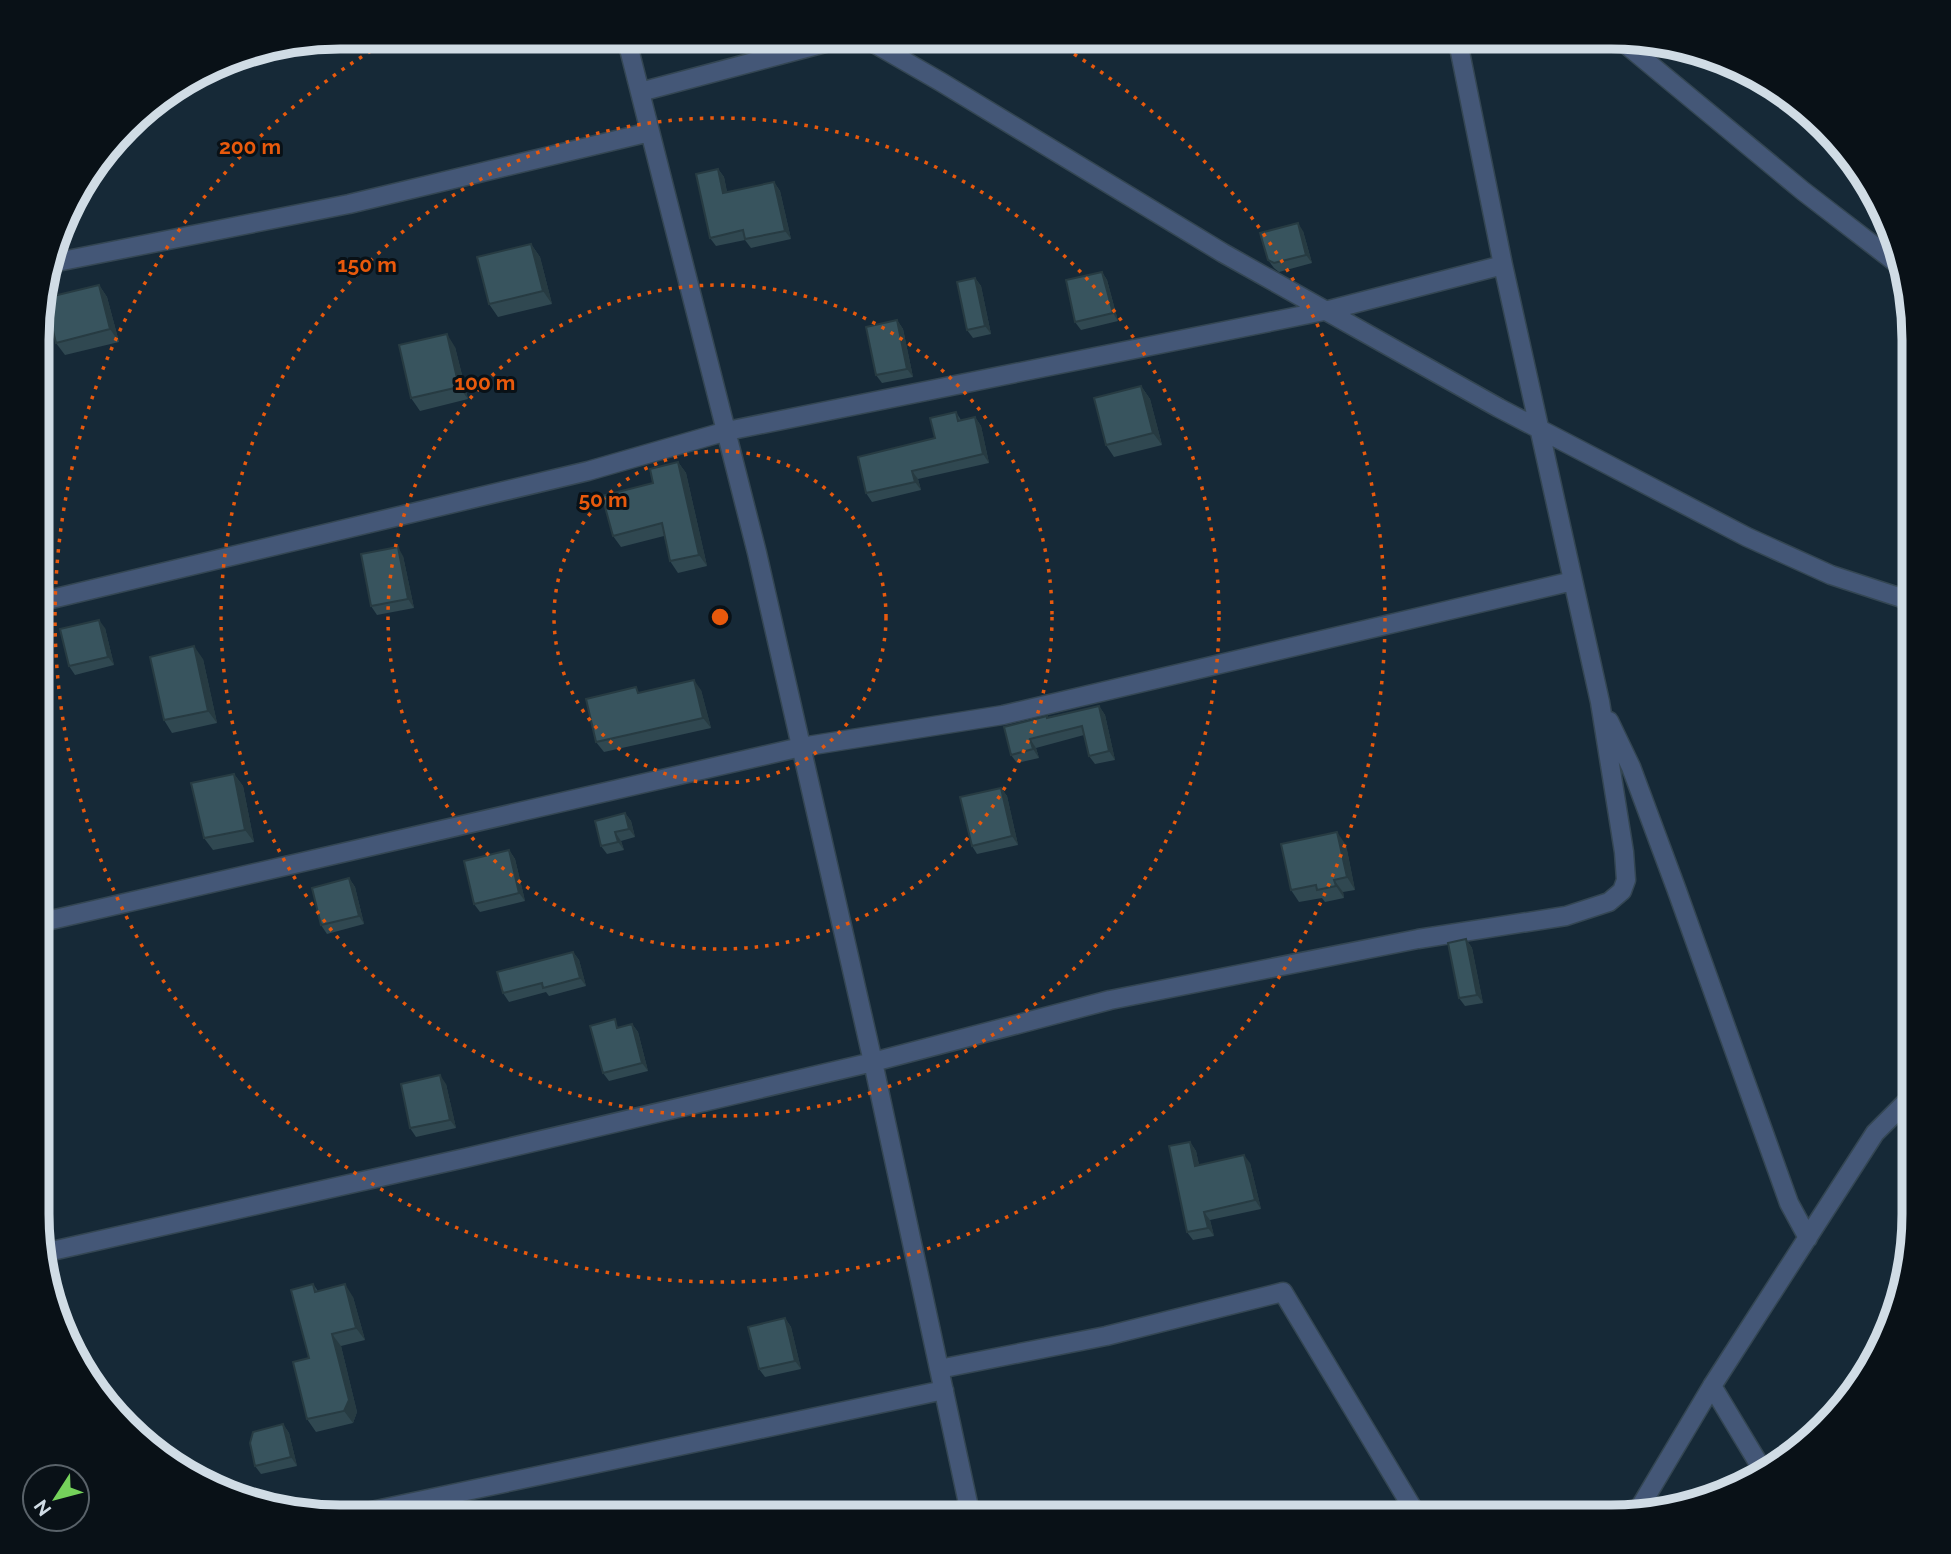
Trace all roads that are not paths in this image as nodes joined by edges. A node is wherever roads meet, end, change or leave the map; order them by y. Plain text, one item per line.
1 (629, 49) edge
2 (803, 49) edge
3 (884, 49) edge
4 (1459, 49) edge
5 (1632, 50) edge
6 (640, 92) junction
7 (650, 132) junction
8 (1890, 258) edge
9 (60, 261) edge
10 (1503, 265) junction
11 (1329, 310) junction
12 (1539, 428) junction
13 (727, 431) junction
14 (1573, 581) junction
15 (1902, 598) edge
16 (49, 600) edge
17 (1600, 702) junction
18 (801, 747) junction
19 (49, 920) edge
20 (873, 1062) junction
21 (1902, 1107) edge
22 (1808, 1238) junction
23 (51, 1252) edge
24 (939, 1369) junction
25 (1712, 1386) junction
26 (944, 1390) junction
27 (1759, 1464) edge
28 (1642, 1503) edge
29 (400, 1505) edge
30 (968, 1505) edge
31 (1411, 1505) edge

1 - 6 street
2 - 6 street
3 - 11 street
4 - 10 street
5 - 8 street
6 - 7 street
7 - 9 street
7 - 13 street
10 - 11 street
10 - 12 street
11 - 12 street
11 - 13 street
12 - 14 street
12 - 15 street
13 - 16 street
13 - 18 street
14 - 17 street
14 - 18 street
17 - 20 street
17 - 22 street
18 - 19 street
18 - 20 street
20 - 23 street
20 - 24 street
21 - 22 street
22 - 25 street
24 - 26 street
24 - 31 street
25 - 27 street
25 - 28 street
26 - 29 street
26 - 30 street

